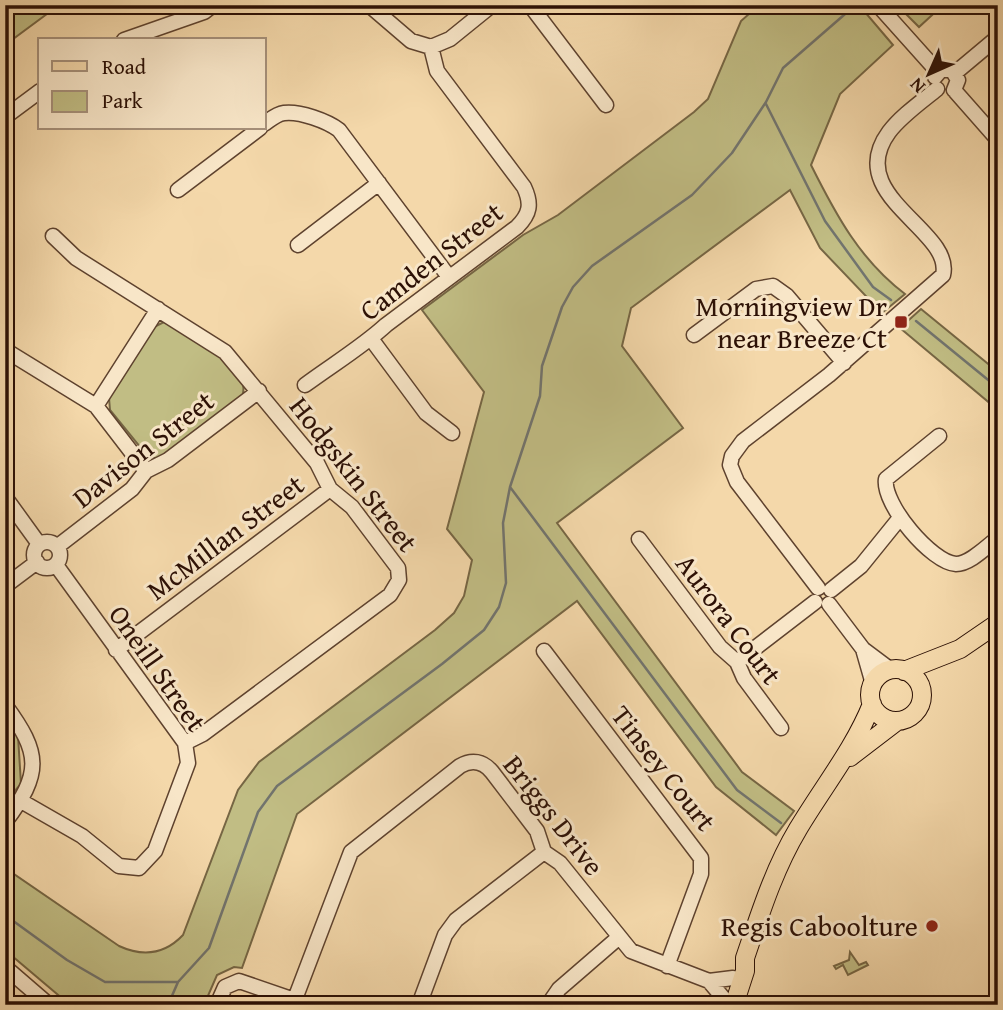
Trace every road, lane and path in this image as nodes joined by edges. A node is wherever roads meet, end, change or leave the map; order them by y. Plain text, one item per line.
1 (213, 5) edge
2 (369, 5) edge
3 (492, 5) edge
4 (530, 5) edge
5 (678, 5) edge
6 (709, 5) edge
7 (878, 5) edge
8 (998, 37) edge
9 (130, 38) edge
10 (431, 47) junction
11 (938, 72) junction
12 (954, 73) junction
13 (937, 89) junction
14 (954, 90) junction
15 (38, 92) edge
16 (606, 106) dead end
17 (5, 117) edge
18 (266, 123) edge
19 (257, 130) edge
20 (998, 140) edge
21 (379, 183) junction
22 (178, 190) dead end
23 (53, 236) dead end
24 (298, 246) dead end
25 (449, 277) junction
26 (158, 309) junction
27 (694, 335) dead end
28 (372, 340) junction
29 (5, 350) edge
30 (844, 363) junction
31 (305, 385) dead end
32 (259, 391) junction
33 (96, 406) junction
34 (452, 433) dead end
35 (939, 436) dead end
36 (146, 471) junction
37 (330, 489) junction
38 (5, 497) edge
39 (899, 519) junction
40 (998, 538) edge
41 (639, 539) dead end
42 (39, 544) junction
43 (58, 546) junction
44 (37, 562) junction
45 (56, 565) junction
46 (5, 586) edge
47 (823, 596) junction
48 (998, 623) edge
49 (863, 649) junction
50 (116, 650) junction
51 (544, 651) dead end
52 (944, 658) junction
53 (737, 662) junction
54 (898, 670) junction
55 (873, 684) junction
56 (922, 691) junction
57 (872, 704) junction
58 (5, 705) edge
59 (897, 721) junction
60 (781, 728) dead end
61 (185, 743) junction
62 (841, 764) junction
63 (22, 801) junction
64 (5, 822) edge
65 (544, 852) junction
66 (618, 938) junction
67 (745, 958) junction
68 (667, 966) junction
69 (5, 967) edge
70 (733, 978) junction
71 (709, 981) junction
72 (295, 999) junction
73 (728, 1003) edge
74 (50, 1005) edge
75 (217, 1005) edge
76 (309, 1005) edge
77 (419, 1005) edge
78 (548, 1005) edge

1 - 9 street
2 - 10 street
3 - 10 street
4 - 16 street
5 - 6 street
7 - 11 street
8 - 12 street
10 - 25 street, Camden Street
11 - 12 street
11 - 13 street
12 - 14 street
13 - 14 street
13 - 30 street
14 - 20 street
15 - 17 street
18 - 21 street
19 - 22 street
21 - 24 street
21 - 25 street
23 - 26 street, Hodgskin Street
25 - 28 street, Camden Street
26 - 32 street, Hodgskin Street
26 - 33 street
27 - 30 street
28 - 31 street, Camden Street
28 - 34 street
29 - 33 street
30 - 47 street
32 - 36 street, Davison Street
32 - 37 street, Hodgskin Street
33 - 36 street
35 - 39 street
36 - 43 street, Davison Street
37 - 50 street, McMillan Street
37 - 61 street, Hodgskin Street
38 - 42 street
39 - 40 street
39 - 47 street
41 - 53 street, Aurora Court
42 - 43 street
42 - 44 street
43 - 45 street
44 - 45 street
44 - 46 street
45 - 50 street, Oneill Street
47 - 49 street
47 - 53 street
48 - 52 main road
49 - 54 street
49 - 55 street
50 - 61 street, Oneill Street
51 - 68 street, Tinsey Court
52 - 54 main road
52 - 56 main road
53 - 60 street, Aurora Court
54 - 55 main road
54 - 56 main road
55 - 57 main road
56 - 59 main road
57 - 59 main road
57 - 62 main road
58 - 63 street
59 - 62 main road
61 - 63 street, Oneill Street
62 - 67 main road
63 - 64 street
65 - 66 street, Briggs Drive
65 - 72 street, Briggs Drive
65 - 77 street
66 - 68 street, Briggs Drive
66 - 78 street
67 - 70 main road
67 - 73 main road
68 - 71 street, Briggs Drive
69 - 74 street
70 - 71 street, Briggs Drive
70 - 73 main road
71 - 73 street
72 - 75 street
72 - 76 street

